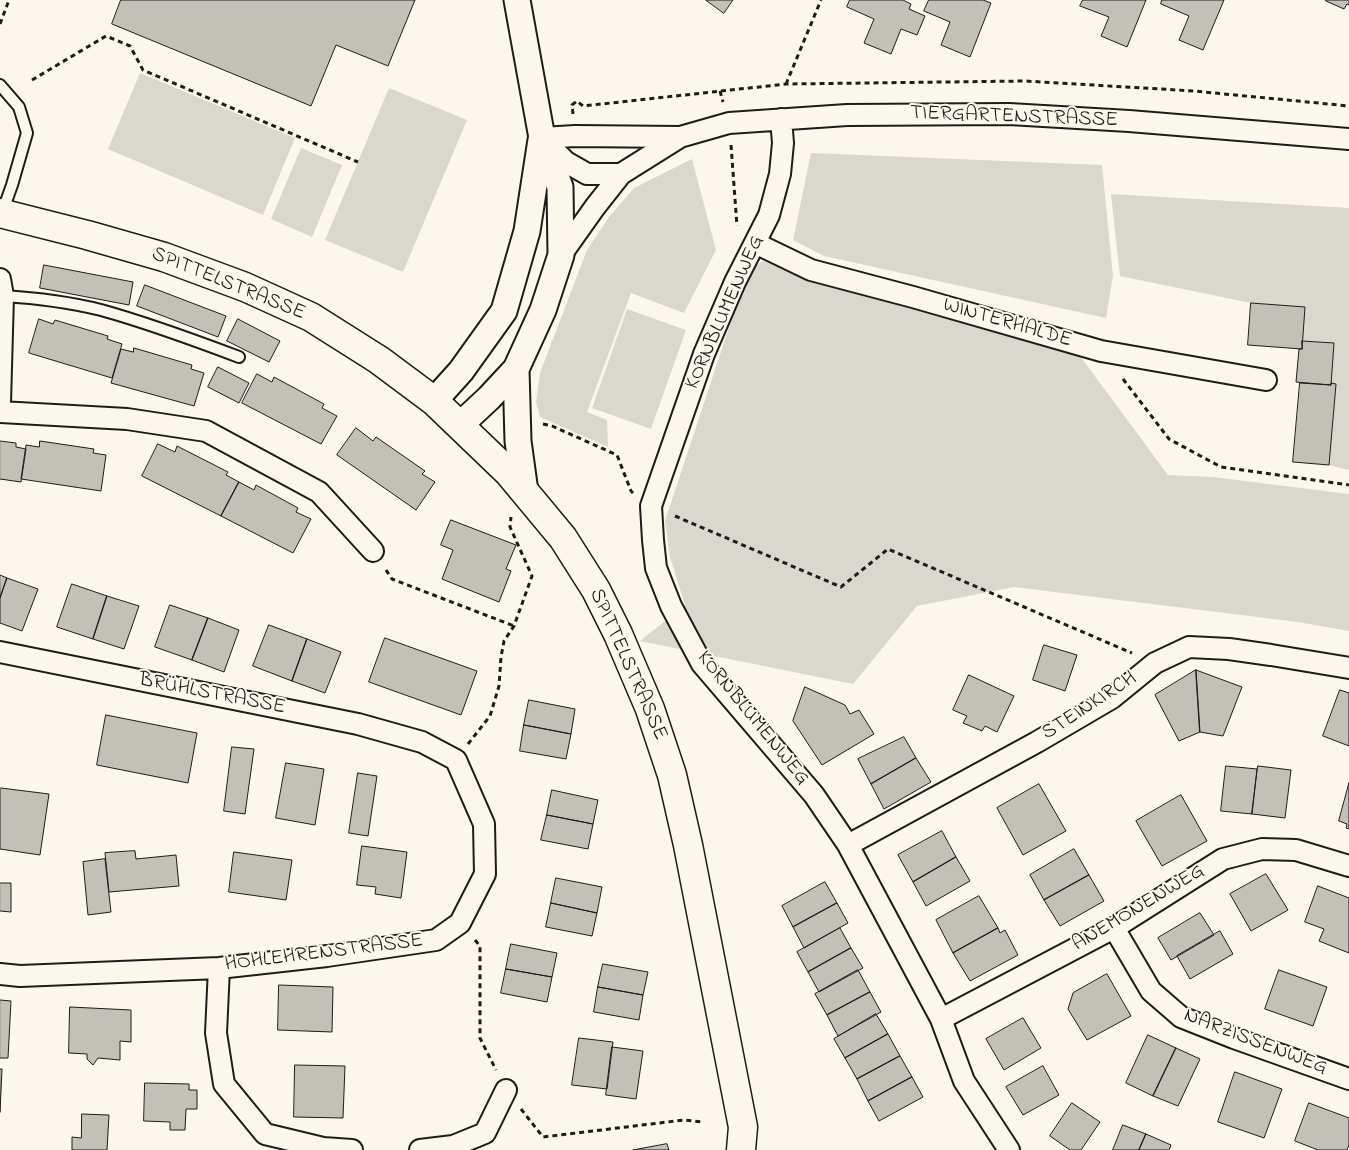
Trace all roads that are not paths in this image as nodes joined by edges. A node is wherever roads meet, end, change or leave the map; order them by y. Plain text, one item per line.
1 (517, 0) edge
2 (0, 86) edge
3 (781, 119) junction
4 (680, 137) junction
5 (542, 138) junction
6 (1349, 139) edge
7 (621, 174) junction
8 (1, 215) edge
9 (755, 243) junction
10 (561, 255) junction
11 (1, 287) edge
12 (239, 357) dead end
13 (516, 369) junction
14 (1266, 380) dead end
15 (434, 401) junction
16 (0, 403) edge
17 (0, 412) edge
18 (460, 425) junction
19 (518, 502) junction
20 (373, 551) road end
21 (0, 652) edge
22 (1349, 668) edge
23 (456, 760) joint
24 (848, 845) junction
25 (1349, 866) edge
26 (1114, 928) junction
27 (219, 968) junction
28 (0, 974) edge
29 (941, 1019) junction
30 (1349, 1079) edge
31 (506, 1090) road end
32 (746, 1142) edge
33 (352, 1150) edge
34 (420, 1150) edge
35 (1009, 1150) edge

1 - 5 street
2 - 8 lane, SPITTELSTRASSE
3 - 4 street, TIERGARTENSTRASSE
3 - 6 street, TIERGARTENSTRASSE
3 - 9 street, KORNBLUMENWEG
4 - 5 street, TIERGARTENSTRASSE
4 - 7 street, TIERGARTENSTRASSE
5 - 7 street
5 - 10 street
5 - 15 street
7 - 10 street, TIERGARTENSTRASSE
8 - 15 main road, SPITTELSTRASSE
9 - 14 street, WINTERHALDE
9 - 24 street, KORNBLUMENWEG
10 - 13 street
11 - 12 lane
11 - 16 street
13 - 18 street
13 - 19 street
15 - 18 main road, SPITTELSTRASSE
17 - 20 street
18 - 19 main road, SPITTELSTRASSE
19 - 32 main road, SPITTELSTRASSE
21 - 23 street, BRÜHLSTRASSE
22 - 24 street, STEINKIRCH
23 - 27 street, HOHLEHRENSTRASSE
24 - 29 street, KORNBLUMENWEG
25 - 26 street, ANEMONENWEG
26 - 29 street, ANEMONENWEG
26 - 30 street, NARZISSENWEG
27 - 28 street, HOHLEHRENSTRASSE
27 - 33 street
29 - 35 street, KORNBLUMENWEG
31 - 34 street

